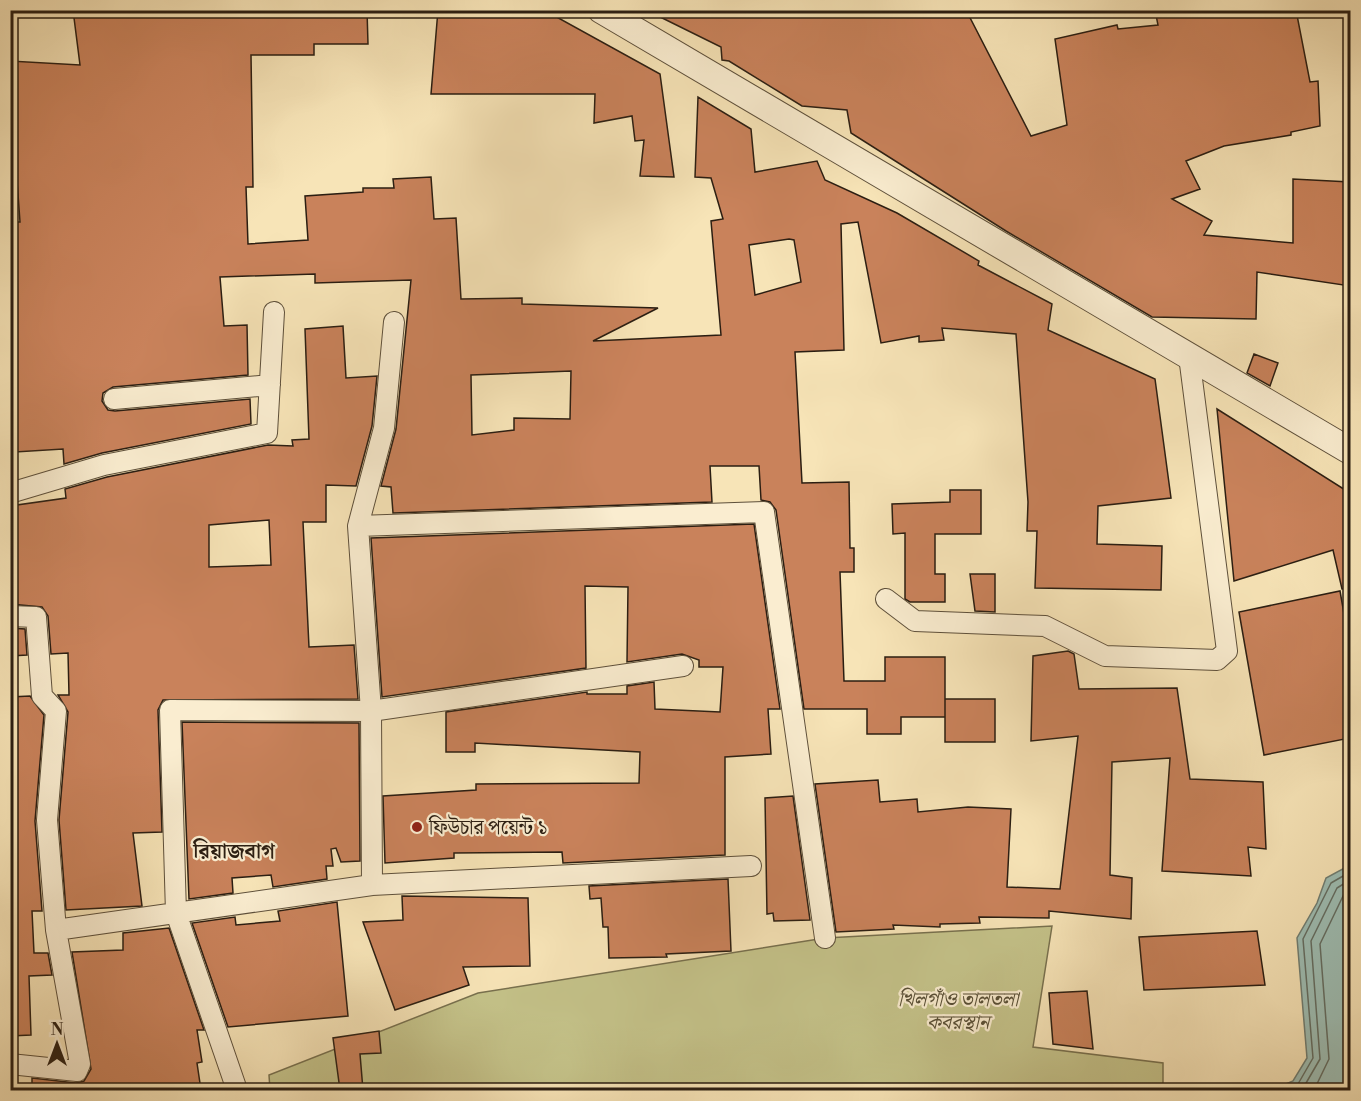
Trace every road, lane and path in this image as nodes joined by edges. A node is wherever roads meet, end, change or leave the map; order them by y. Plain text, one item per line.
1 (601, 10) edge
2 (274, 312) dead end
3 (394, 322) dead end
4 (1189, 356) junction
5 (270, 386) junction
6 (114, 399) dead end
7 (1350, 451) edge
8 (10, 493) edge
9 (358, 526) junction
10 (886, 599) dead end
11 (10, 616) edge
12 (683, 666) dead end
13 (371, 711) junction
14 (752, 866) dead end
15 (372, 885) junction
16 (176, 913) junction
17 (56, 930) junction
18 (825, 938) dead end
19 (10, 1064) edge
20 (237, 1090) edge

1 - 4 street
2 - 5 street
3 - 9 street
4 - 7 street
4 - 10 street
5 - 6 street
5 - 8 street
9 - 13 street
9 - 18 street
11 - 17 street
12 - 13 street
13 - 15 street
13 - 16 street
14 - 15 street
15 - 16 street
16 - 17 street
16 - 20 street
17 - 19 street

